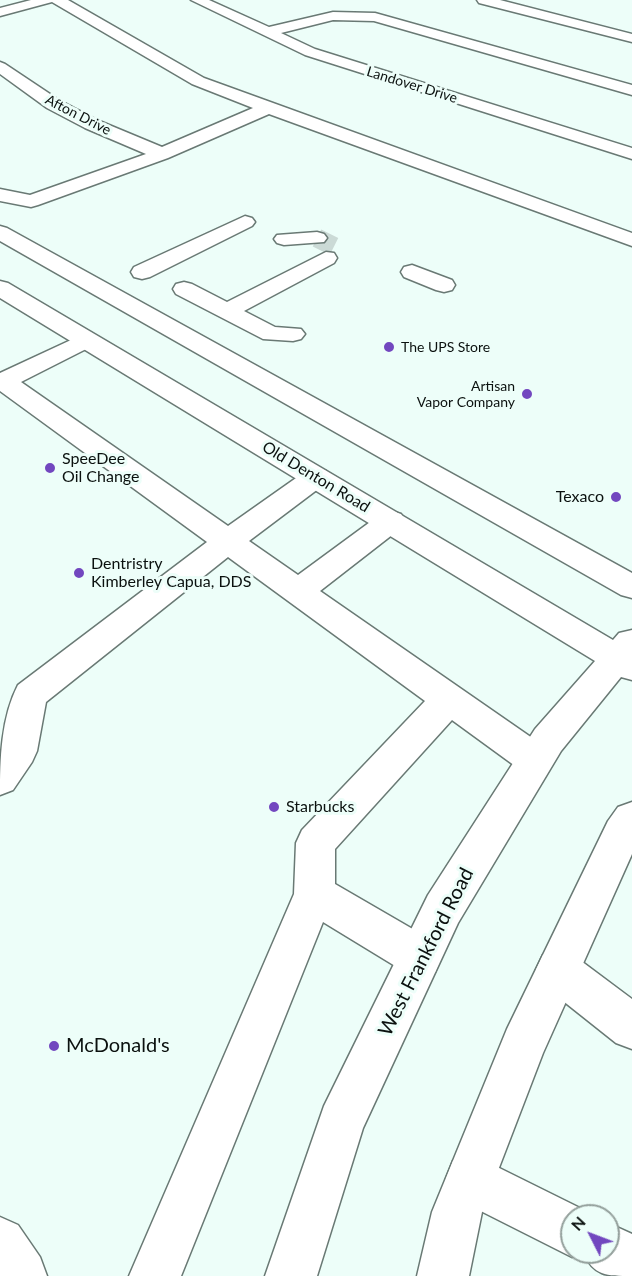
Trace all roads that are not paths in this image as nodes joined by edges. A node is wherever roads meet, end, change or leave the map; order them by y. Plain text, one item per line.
1 (47, 0) edge
2 (58, 0) edge
3 (198, 0) edge
4 (484, 0) edge
5 (0, 12) edge
6 (268, 32) junction
7 (632, 38) edge
8 (0, 67) edge
9 (632, 90) edge
10 (268, 108) junction
11 (162, 154) junction
12 (632, 154) edge
13 (0, 195) edge
14 (245, 222) dead end
15 (0, 232) edge
16 (284, 239) dead end
17 (632, 240) edge
18 (142, 272) dead end
19 (412, 272) dead end
20 (444, 285) dead end
21 (0, 288) edge
22 (184, 289) dead end
23 (227, 311) junction
24 (113, 326) junction
25 (293, 334) dead end
26 (2, 383) edge
27 (316, 477) junction
28 (391, 521) junction
29 (228, 541) junction
30 (632, 587) edge
31 (298, 591) junction
32 (628, 655) edge
33 (449, 699) junction
34 (535, 760) junction
35 (0, 779) edge
36 (632, 819) edge
37 (314, 894) junction
38 (420, 957) junction
39 (558, 970) junction
40 (632, 1027) edge
41 (471, 1179) junction
42 (560, 1225) edge
43 (0, 1243) edge
44 (620, 1255) edge
45 (632, 1269) edge
46 (21, 1276) edge
47 (154, 1276) edge
48 (291, 1276) edge
49 (443, 1276) edge

1 - 5 main road
2 - 10 main road
3 - 6 main road, Landover Drive
4 - 7 main road
6 - 9 main road
6 - 12 main road, Landover Drive
8 - 11 main road, Afton Drive
10 - 11 main road
10 - 17 main road
11 - 13 main road
14 - 18 main road
15 - 24 main road, Old Denton Road
16 - 23 main road
19 - 20 main road
21 - 24 main road, Old Denton Road
22 - 23 main road
23 - 25 main road
24 - 26 main road
24 - 27 main road, Old Denton Road
24 - 30 main road, Old Denton Road
26 - 29 main road
27 - 28 main road, Old Denton Road
27 - 29 main road
28 - 31 main road
28 - 32 main road, Old Denton Road
29 - 31 main road
29 - 35 main road
31 - 33 main road
32 - 34 main road, West Frankford Road
33 - 34 main road
33 - 37 main road
34 - 38 main road, West Frankford Road
36 - 39 main road
37 - 38 main road
37 - 47 main road
38 - 48 main road, West Frankford Road
39 - 40 main road
39 - 41 main road
41 - 42 main road
41 - 49 main road
43 - 46 main road
44 - 45 main road

